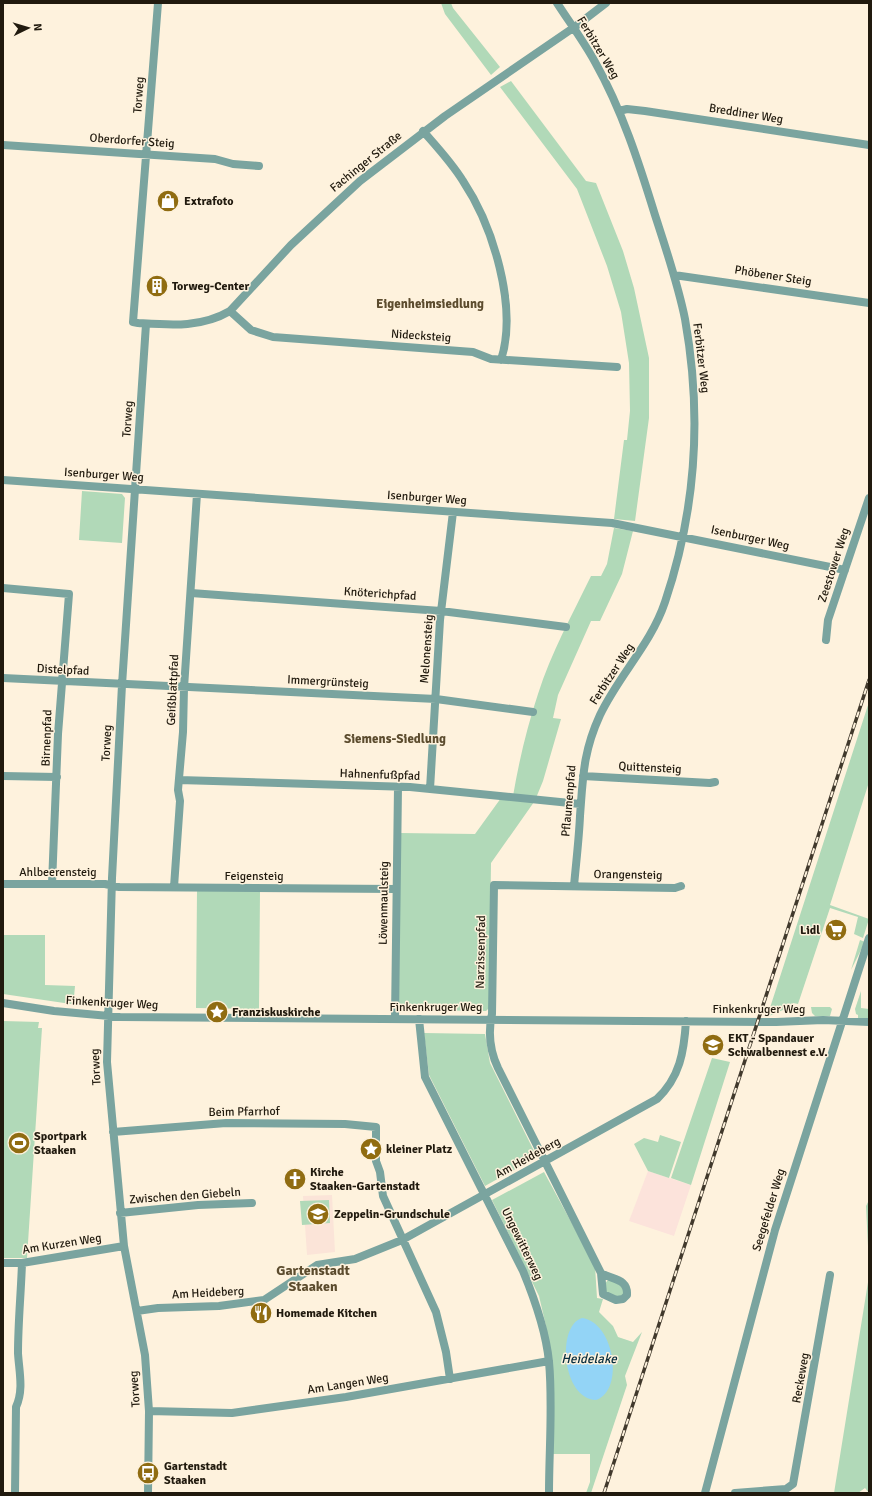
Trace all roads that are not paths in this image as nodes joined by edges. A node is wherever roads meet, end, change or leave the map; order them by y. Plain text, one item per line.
1 (158, 3) edge
2 (557, 3) edge
3 (606, 3) edge
4 (573, 28) junction
5 (619, 110) junction
6 (423, 131) junction
7 (3, 145) edge
8 (869, 145) edge
9 (146, 154) junction
10 (259, 166) dead end
11 (674, 274) junction
12 (869, 303) edge
13 (230, 311) junction
14 (146, 324) junction
15 (501, 360) junction
16 (617, 367) dead end
17 (3, 480) edge
18 (134, 490) junction
19 (197, 494) junction
20 (869, 498) edge
21 (453, 512) junction
22 (683, 536) junction
23 (845, 570) junction
24 (3, 588) edge
25 (192, 593) junction
26 (441, 611) junction
27 (566, 627) dead end
28 (826, 640) dead end
29 (3, 678) edge
30 (62, 682) junction
31 (122, 685) junction
32 (184, 688) junction
33 (436, 699) junction
34 (533, 712) dead end
35 (598, 721) joint
36 (3, 776) edge
37 (583, 776) junction
38 (57, 778) junction
39 (178, 780) junction
40 (715, 782) dead end
41 (398, 787) junction
42 (430, 789) junction
43 (580, 804) junction
44 (3, 884) edge
45 (52, 884) junction
46 (112, 886) junction
47 (574, 886) junction
48 (681, 886) dead end
49 (174, 887) junction
50 (396, 889) junction
51 (869, 938) edge
52 (3, 1002) edge
53 (108, 1016) junction
54 (395, 1019) junction
55 (419, 1019) junction
56 (490, 1020) junction
57 (686, 1021) junction
58 (842, 1021) junction
59 (869, 1022) edge
60 (113, 1132) junction
61 (546, 1162) junction
62 (485, 1195) junction
63 (252, 1203) dead end
64 (120, 1213) junction
65 (402, 1240) junction
66 (124, 1246) junction
67 (3, 1263) edge
68 (22, 1263) junction
69 (601, 1272) dead end
70 (830, 1275) dead end
71 (137, 1311) junction
72 (549, 1361) junction
73 (450, 1379) junction
74 (149, 1412) junction
75 (15, 1493) edge
76 (148, 1493) edge
77 (549, 1493) edge
78 (705, 1493) edge
79 (735, 1493) edge

1 - 9 street, Torweg
2 - 4 street, Ferbitzer Weg
3 - 4 street, Fachinger Straße
4 - 5 street, Ferbitzer Weg
4 - 6 street, Fachinger Straße
5 - 8 street, Breddiner Weg
5 - 11 street, Ferbitzer Weg
6 - 13 street, Fachinger Straße
6 - 15 street
7 - 9 street, Oberdorfer Steig
9 - 10 street, Oberdorfer Steig
9 - 14 street, Torweg
11 - 12 street, Phöbener Steig
11 - 22 street, Ferbitzer Weg
13 - 14 street, Fachinger Straße
13 - 15 street, Nidecksteig
14 - 18 street, Torweg
15 - 16 street, Nidecksteig
17 - 18 street, Isenburger Weg
18 - 19 street, Isenburger Weg
18 - 31 street, Torweg
19 - 21 street, Isenburger Weg
19 - 25 street, Geißblattpfad
20 - 23 street, Zeestower Weg
21 - 22 street, Isenburger Weg
21 - 26 street, Melonensteig
22 - 23 street, Isenburger Weg
22 - 35 street, Ferbitzer Weg
23 - 28 street, Zeestower Weg
24 - 30 street, Birnenpfad
25 - 26 street, Knöterichpfad
25 - 32 street, Geißblattpfad
26 - 27 street, Knöterichpfad
26 - 33 street, Melonensteig
29 - 30 street, Distelpfad
30 - 31 street, Distelpfad
30 - 38 street, Birnenpfad
31 - 32 street, Immergrünsteig
31 - 46 street, Torweg
32 - 33 street, Immergrünsteig
32 - 39 street, Geißblattpfad
33 - 34 street, Immergrünsteig
33 - 42 street, Melonensteig
35 - 37 street, Pflaumenpfad
36 - 38 street
37 - 40 street, Quittensteig
37 - 43 street, Pflaumenpfad
38 - 45 street, Birnenpfad
39 - 41 street, Hahnenfußpfad
39 - 49 street, Geißblattpfad
41 - 42 street, Hahnenfußpfad
41 - 50 street, Löwenmaulsteig
42 - 43 street, Hahnenfußpfad
43 - 47 street, Pflaumenpfad
44 - 45 street, Ahlbeerensteig
45 - 46 street, Ahlbeerensteig
46 - 49 street, Feigensteig
46 - 53 street, Torweg
47 - 48 street, Orangensteig
47 - 56 street, Narzissenpfad
49 - 50 street, Feigensteig
50 - 54 street, Löwenmaulsteig
51 - 58 street, Seegefelder Weg
52 - 53 street, Finkenkruger Weg
53 - 54 street, Finkenkruger Weg
53 - 60 street, Torweg
54 - 55 street, Finkenkruger Weg
55 - 56 street, Finkenkruger Weg
55 - 62 street, Ungewitterweg
56 - 57 street, Finkenkruger Weg
56 - 61 street
57 - 58 street, Finkenkruger Weg
57 - 61 street, Am Heideberg
58 - 59 street, Finkenkruger Weg
58 - 78 street, Seegefelder Weg
60 - 64 street, Torweg
60 - 65 street, Beim Pfarrhof
61 - 62 street, Am Heideberg
61 - 69 street
62 - 65 street, Am Heideberg
62 - 72 street, Ungewitterweg
63 - 64 street, Zwischen den Giebeln
64 - 66 street, Torweg
65 - 71 street, Am Heideberg
65 - 73 street
66 - 68 street, Am Kurzen Weg
66 - 71 street, Torweg
67 - 68 street, Am Kurzen Weg
68 - 75 street
70 - 79 street, Reckeweg
71 - 74 street, Torweg
72 - 73 street, Am Langen Weg
72 - 77 street, Ungewitterweg
73 - 74 street, Am Langen Weg
74 - 76 street, Torweg

